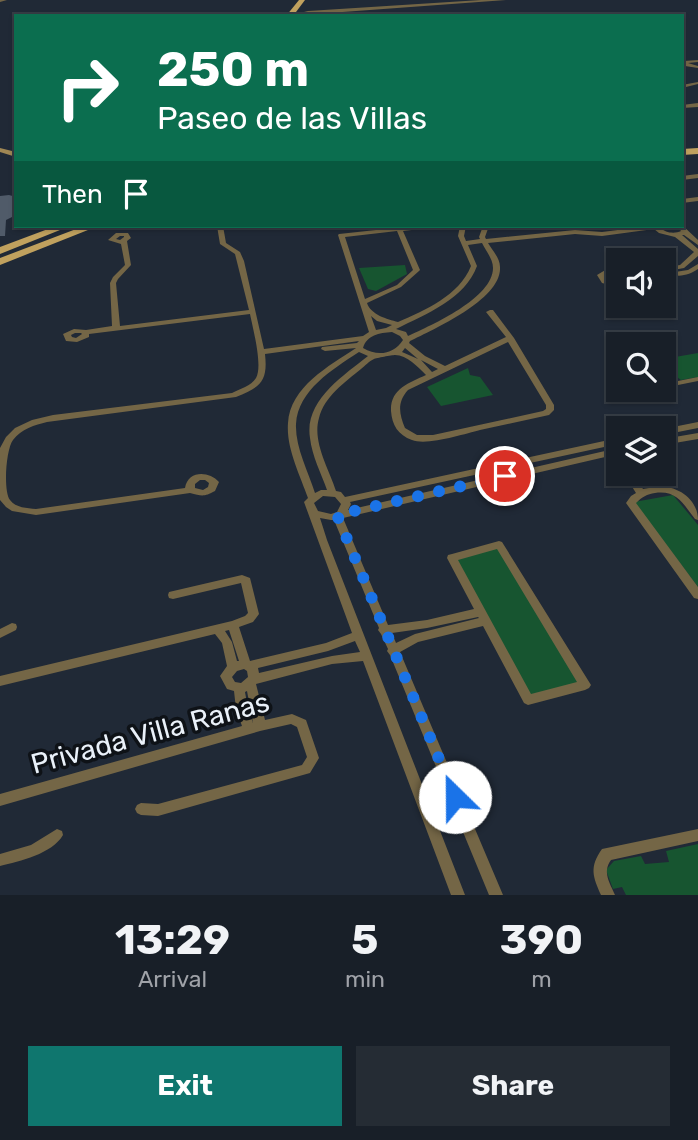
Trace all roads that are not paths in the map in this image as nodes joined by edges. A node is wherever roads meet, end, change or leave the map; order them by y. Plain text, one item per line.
1 (504, 0) edge
2 (473, 1) edge
3 (298, 2) edge
4 (283, 14) edge
5 (298, 14) edge
6 (697, 60) edge
7 (685, 66) edge
8 (697, 67) edge
9 (698, 83) edge
10 (685, 85) edge
11 (44, 228) edge
12 (60, 228) edge
13 (75, 228) edge
14 (88, 228) edge
15 (220, 228) edge
16 (414, 228) edge
17 (463, 228) edge
18 (486, 228) edge
19 (660, 229) edge
20 (683, 229) edge
21 (400, 230) junction
22 (677, 235) junction
23 (124, 241) dead end
24 (485, 243) junction
25 (698, 243) edge
26 (0, 245) edge
27 (465, 245) junction
28 (0, 251) edge
29 (698, 252) edge
30 (0, 260) edge
31 (698, 266) edge
32 (676, 269) edge
33 (676, 272) edge
34 (365, 306) junction
35 (251, 312) junction
36 (490, 312) dead end
37 (398, 325) junction
38 (116, 327) junction
39 (388, 330) junction
40 (85, 332) dead end
41 (510, 338) junction
42 (364, 341) junction
43 (407, 342) junction
44 (395, 352) junction
45 (260, 354) junction
46 (373, 356) junction
47 (419, 360) junction
48 (444, 369) junction
49 (430, 374) junction
50 (698, 380) edge
51 (676, 384) edge
52 (698, 425) edge
53 (676, 429) edge
54 (698, 436) edge
55 (676, 440) edge
56 (606, 444) edge
57 (606, 456) edge
58 (636, 486) edge
59 (652, 486) edge
60 (190, 490) dead end
61 (656, 490) junction
62 (332, 492) junction
63 (641, 493) junction
64 (312, 498) junction
65 (345, 500) junction
66 (314, 513) junction
67 (339, 514) junction
68 (698, 517) edge
69 (173, 595) dead end
70 (698, 595) edge
71 (484, 616) junction
72 (233, 625) junction
73 (12, 627) dead end
74 (217, 628) junction
75 (430, 629) junction
76 (383, 630) junction
77 (0, 634) edge
78 (358, 635) junction
79 (393, 651) junction
80 (366, 656) junction
81 (242, 666) junction
82 (0, 681) edge
83 (248, 684) junction
84 (254, 727) junction
85 (0, 800) edge
86 (141, 809) dead end
87 (57, 835) dead end
88 (698, 835) edge
89 (0, 860) edge
90 (458, 895) edge
91 (496, 895) edge
92 (608, 895) edge

1 - 2 street
2 - 3 street
2 - 5 street
3 - 4 main road
6 - 7 street
7 - 8 street
9 - 10 street
11 - 26 main road
12 - 28 main road
13 - 30 main road
14 - 30 main road
15 - 35 street
16 - 21 street
17 - 27 street
18 - 24 street
19 - 22 street
19 - 24 street
20 - 22 street
20 - 25 street
21 - 34 street
21 - 34 street
22 - 29 street
23 - 38 street
24 - 27 street
24 - 43 street
27 - 37 street
29 - 32 street
31 - 33 street
34 - 37 street
34 - 42 street
35 - 38 street
35 - 45 street
36 - 41 street
37 - 39 street
38 - 40 street
39 - 42 street
39 - 43 street
41 - 48 street
41 - 49 street
42 - 45 street
42 - 46 street
42 - 64 street
43 - 44 street
43 - 47 street
44 - 46 street
44 - 47 street
45 - 60 street
46 - 62 street
47 - 48 street
47 - 49 street
48 - 49 street
50 - 51 street
52 - 53 street
54 - 55 street
56 - 65 street
57 - 67 street
58 - 63 street
59 - 61 street
61 - 63 street
61 - 68 street
62 - 64 street
62 - 65 street
63 - 70 street
64 - 66 street
65 - 67 street
66 - 67 street
66 - 78 street
67 - 76 street
69 - 72 street
71 - 71 street
71 - 75 street
72 - 74 street
72 - 81 street
73 - 77 street
74 - 81 street
74 - 82 street
75 - 76 street
75 - 79 street
76 - 79 street
78 - 80 street
78 - 81 street
79 - 91 street
80 - 83 street
80 - 90 street
81 - 83 street
81 - 83 street
83 - 84 street
84 - 85 street, Privada Villa Ranas
84 - 86 street, Privada Villa Ranas
87 - 89 street
88 - 92 street

